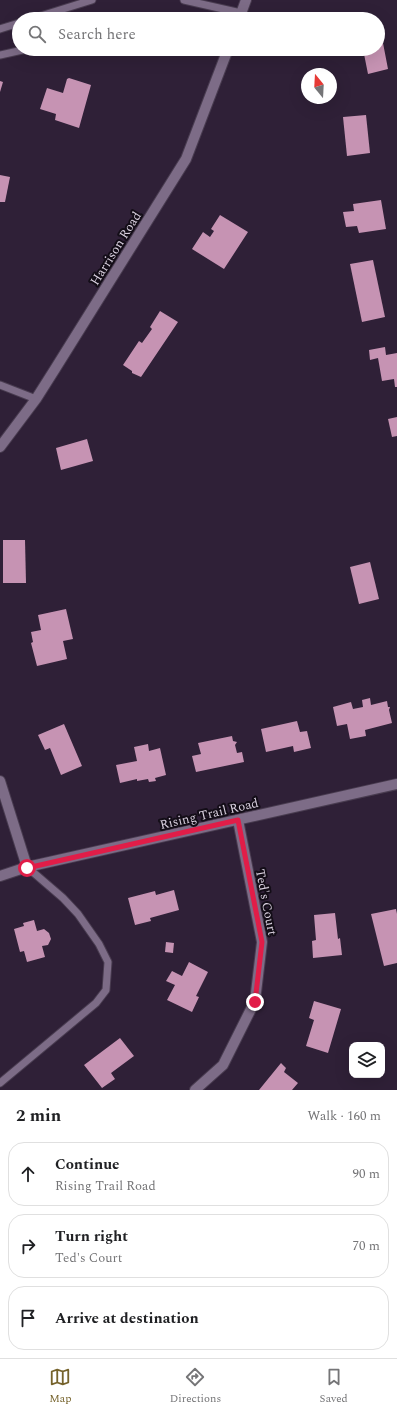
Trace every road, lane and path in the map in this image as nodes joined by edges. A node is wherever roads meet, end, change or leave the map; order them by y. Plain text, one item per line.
1 (92, 0) edge
2 (184, 0) edge
3 (246, 0) edge
4 (53, 12) edge
5 (226, 12) edge
6 (242, 12) edge
7 (12, 25) edge
8 (0, 29) edge
9 (12, 52) edge
10 (0, 55) edge
11 (225, 56) edge
12 (0, 385) edge
13 (36, 399) junction
14 (0, 447) edge
15 (0, 781) edge
16 (397, 784) edge
17 (238, 820) junction
18 (27, 868) junction
19 (0, 876) edge
20 (0, 1083) edge
21 (195, 1090) edge

1 - 4 lane
2 - 5 lane
3 - 6 street
7 - 8 lane
9 - 10 lane
11 - 13 street, Harrison Road
12 - 13 lane
13 - 14 street, Harrison Road
15 - 18 street
16 - 17 street, Rising Trail Road
17 - 18 street, Rising Trail Road
17 - 21 street, Ted's Court
18 - 19 street
18 - 20 lane

